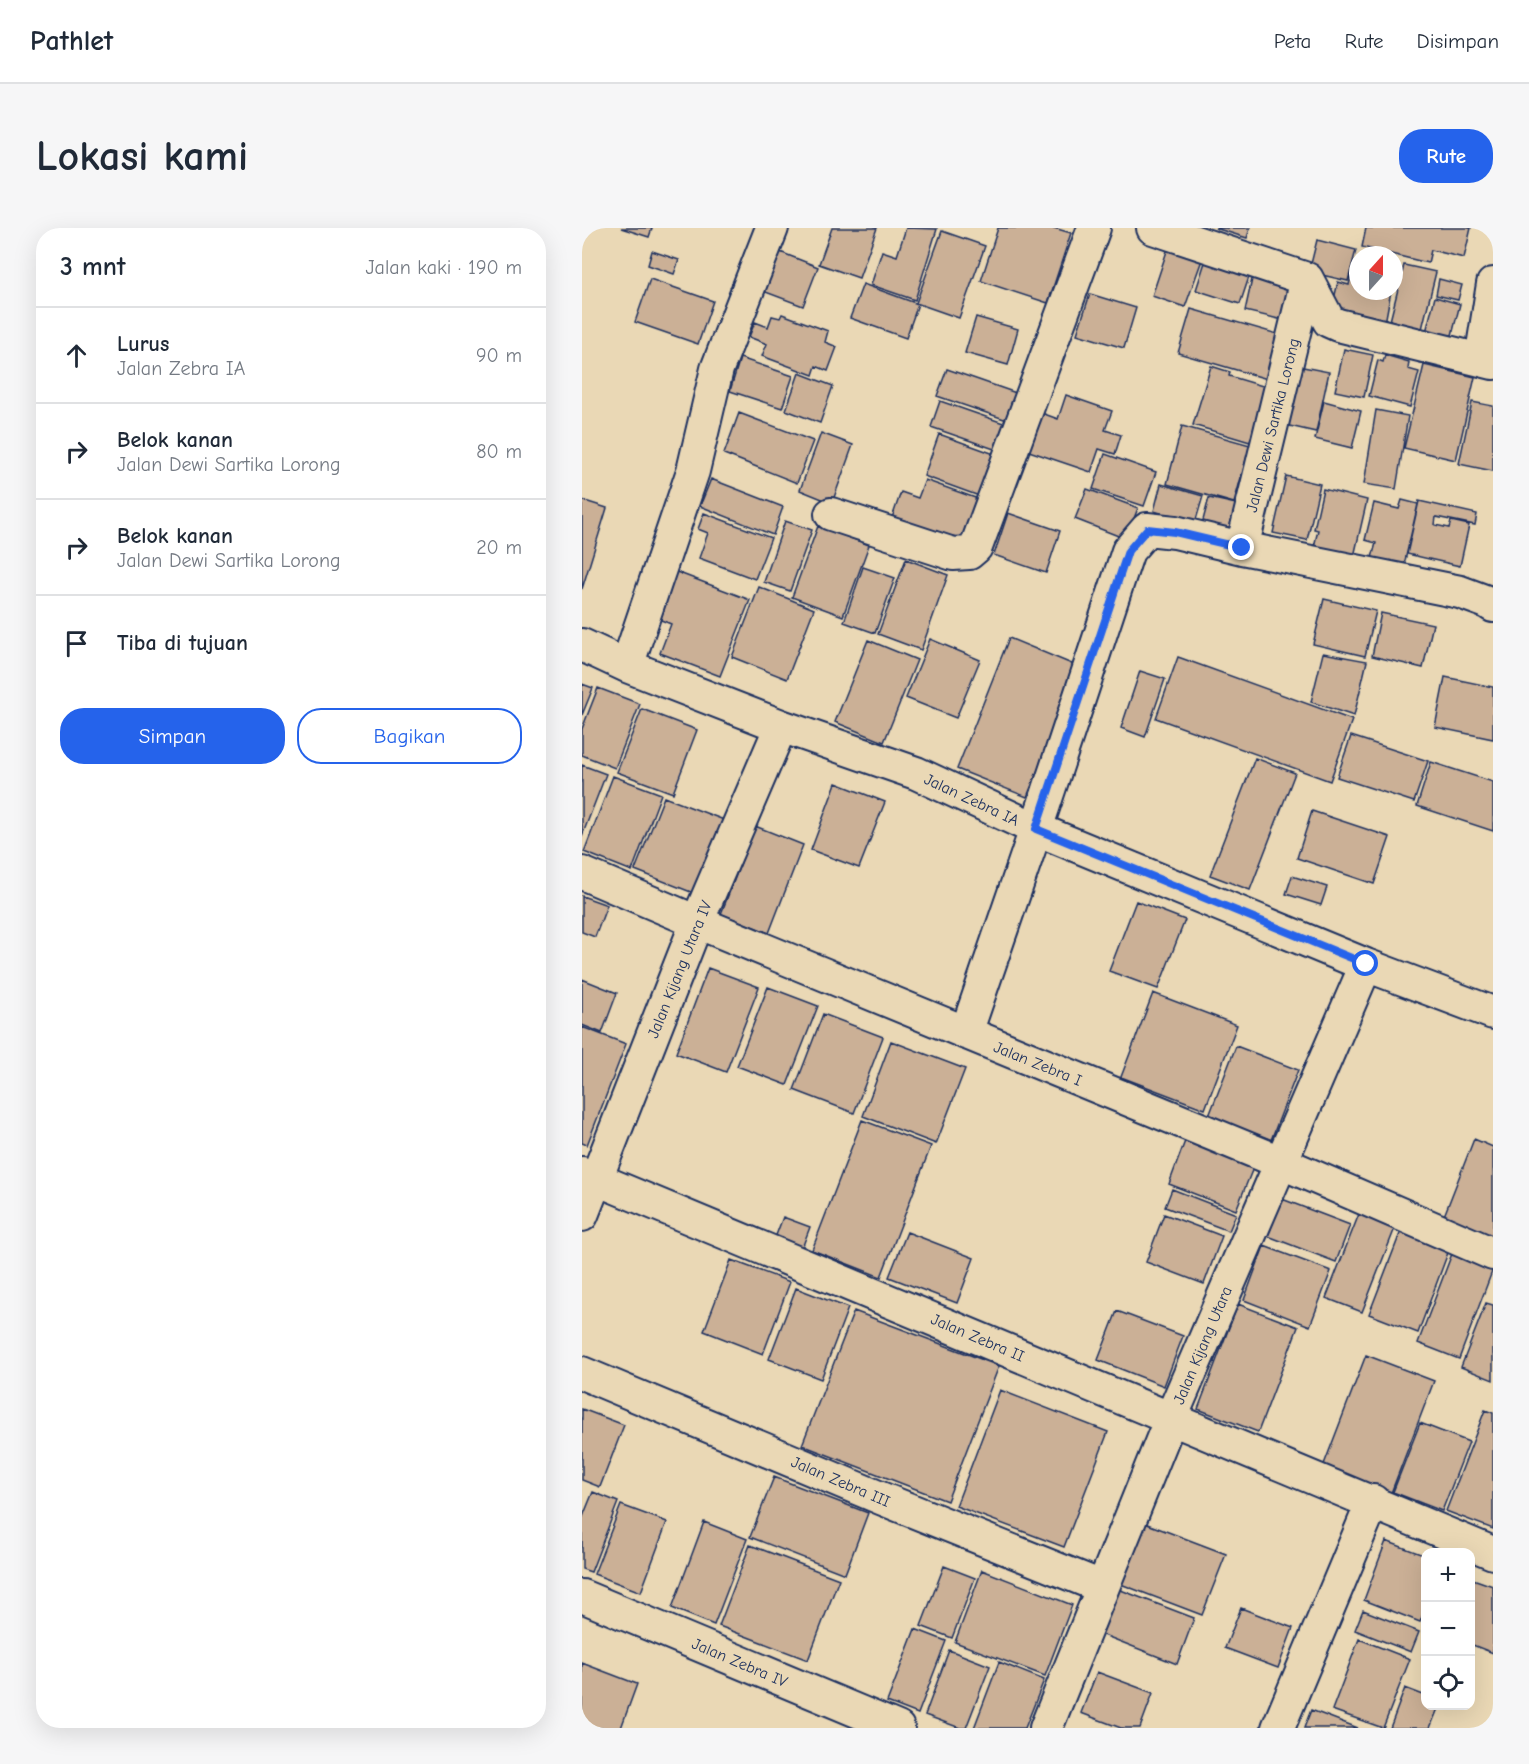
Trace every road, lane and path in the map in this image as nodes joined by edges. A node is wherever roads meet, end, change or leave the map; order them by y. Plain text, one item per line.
1 (772, 228) edge
2 (1094, 228) edge
3 (1153, 228) edge
4 (1307, 279) junction
5 (1493, 284) edge
6 (1487, 361) edge
7 (831, 514) dead end
8 (1242, 548) junction
9 (1493, 606) edge
10 (582, 645) edge
11 (627, 666) junction
12 (781, 726) junction
13 (1036, 829) junction
14 (582, 873) edge
15 (696, 922) junction
16 (1366, 964) junction
17 (1490, 1005) edge
18 (966, 1033) junction
19 (1280, 1162) junction
20 (589, 1176) edge
21 (582, 1215) edge
22 (1493, 1254) edge
23 (582, 1373) edge
24 (1172, 1418) junction
25 (1373, 1501) junction
26 (1493, 1552) edge
27 (1102, 1587) junction
28 (582, 1596) edge
29 (898, 1728) edge
30 (1046, 1728) edge
31 (1278, 1728) edge

1 - 11 street
2 - 7 street
3 - 4 street
4 - 6 street
4 - 8 street, Jalan Dewi Sartika Lorong
5 - 6 street
8 - 9 street
8 - 13 street
10 - 11 street, Jalan Zebra IA
11 - 12 street, Jalan Zebra IA
12 - 13 street, Jalan Zebra IA
12 - 15 street, Jalan Kijang Utara IV
13 - 16 street, Jalan Zebra IA
13 - 18 street
14 - 15 street, Jalan Zebra I
15 - 18 street, Jalan Zebra I
15 - 20 street, Jalan Kijang Utara IV
16 - 17 street, Jalan Zebra IA
16 - 19 street, Jalan Kijang Utara
18 - 19 street, Jalan Zebra I
19 - 22 street, Jalan Zebra I
19 - 24 street, Jalan Kijang Utara
20 - 21 street, Jalan Kijang Utara IV
20 - 24 street, Jalan Zebra II
23 - 27 street, Jalan Zebra III
24 - 25 street, Jalan Zebra II
24 - 27 street, Jalan Kijang Utara
25 - 26 street, Jalan Zebra II
25 - 31 street
27 - 30 street, Jalan Kijang Utara
28 - 29 street, Jalan Zebra IV

